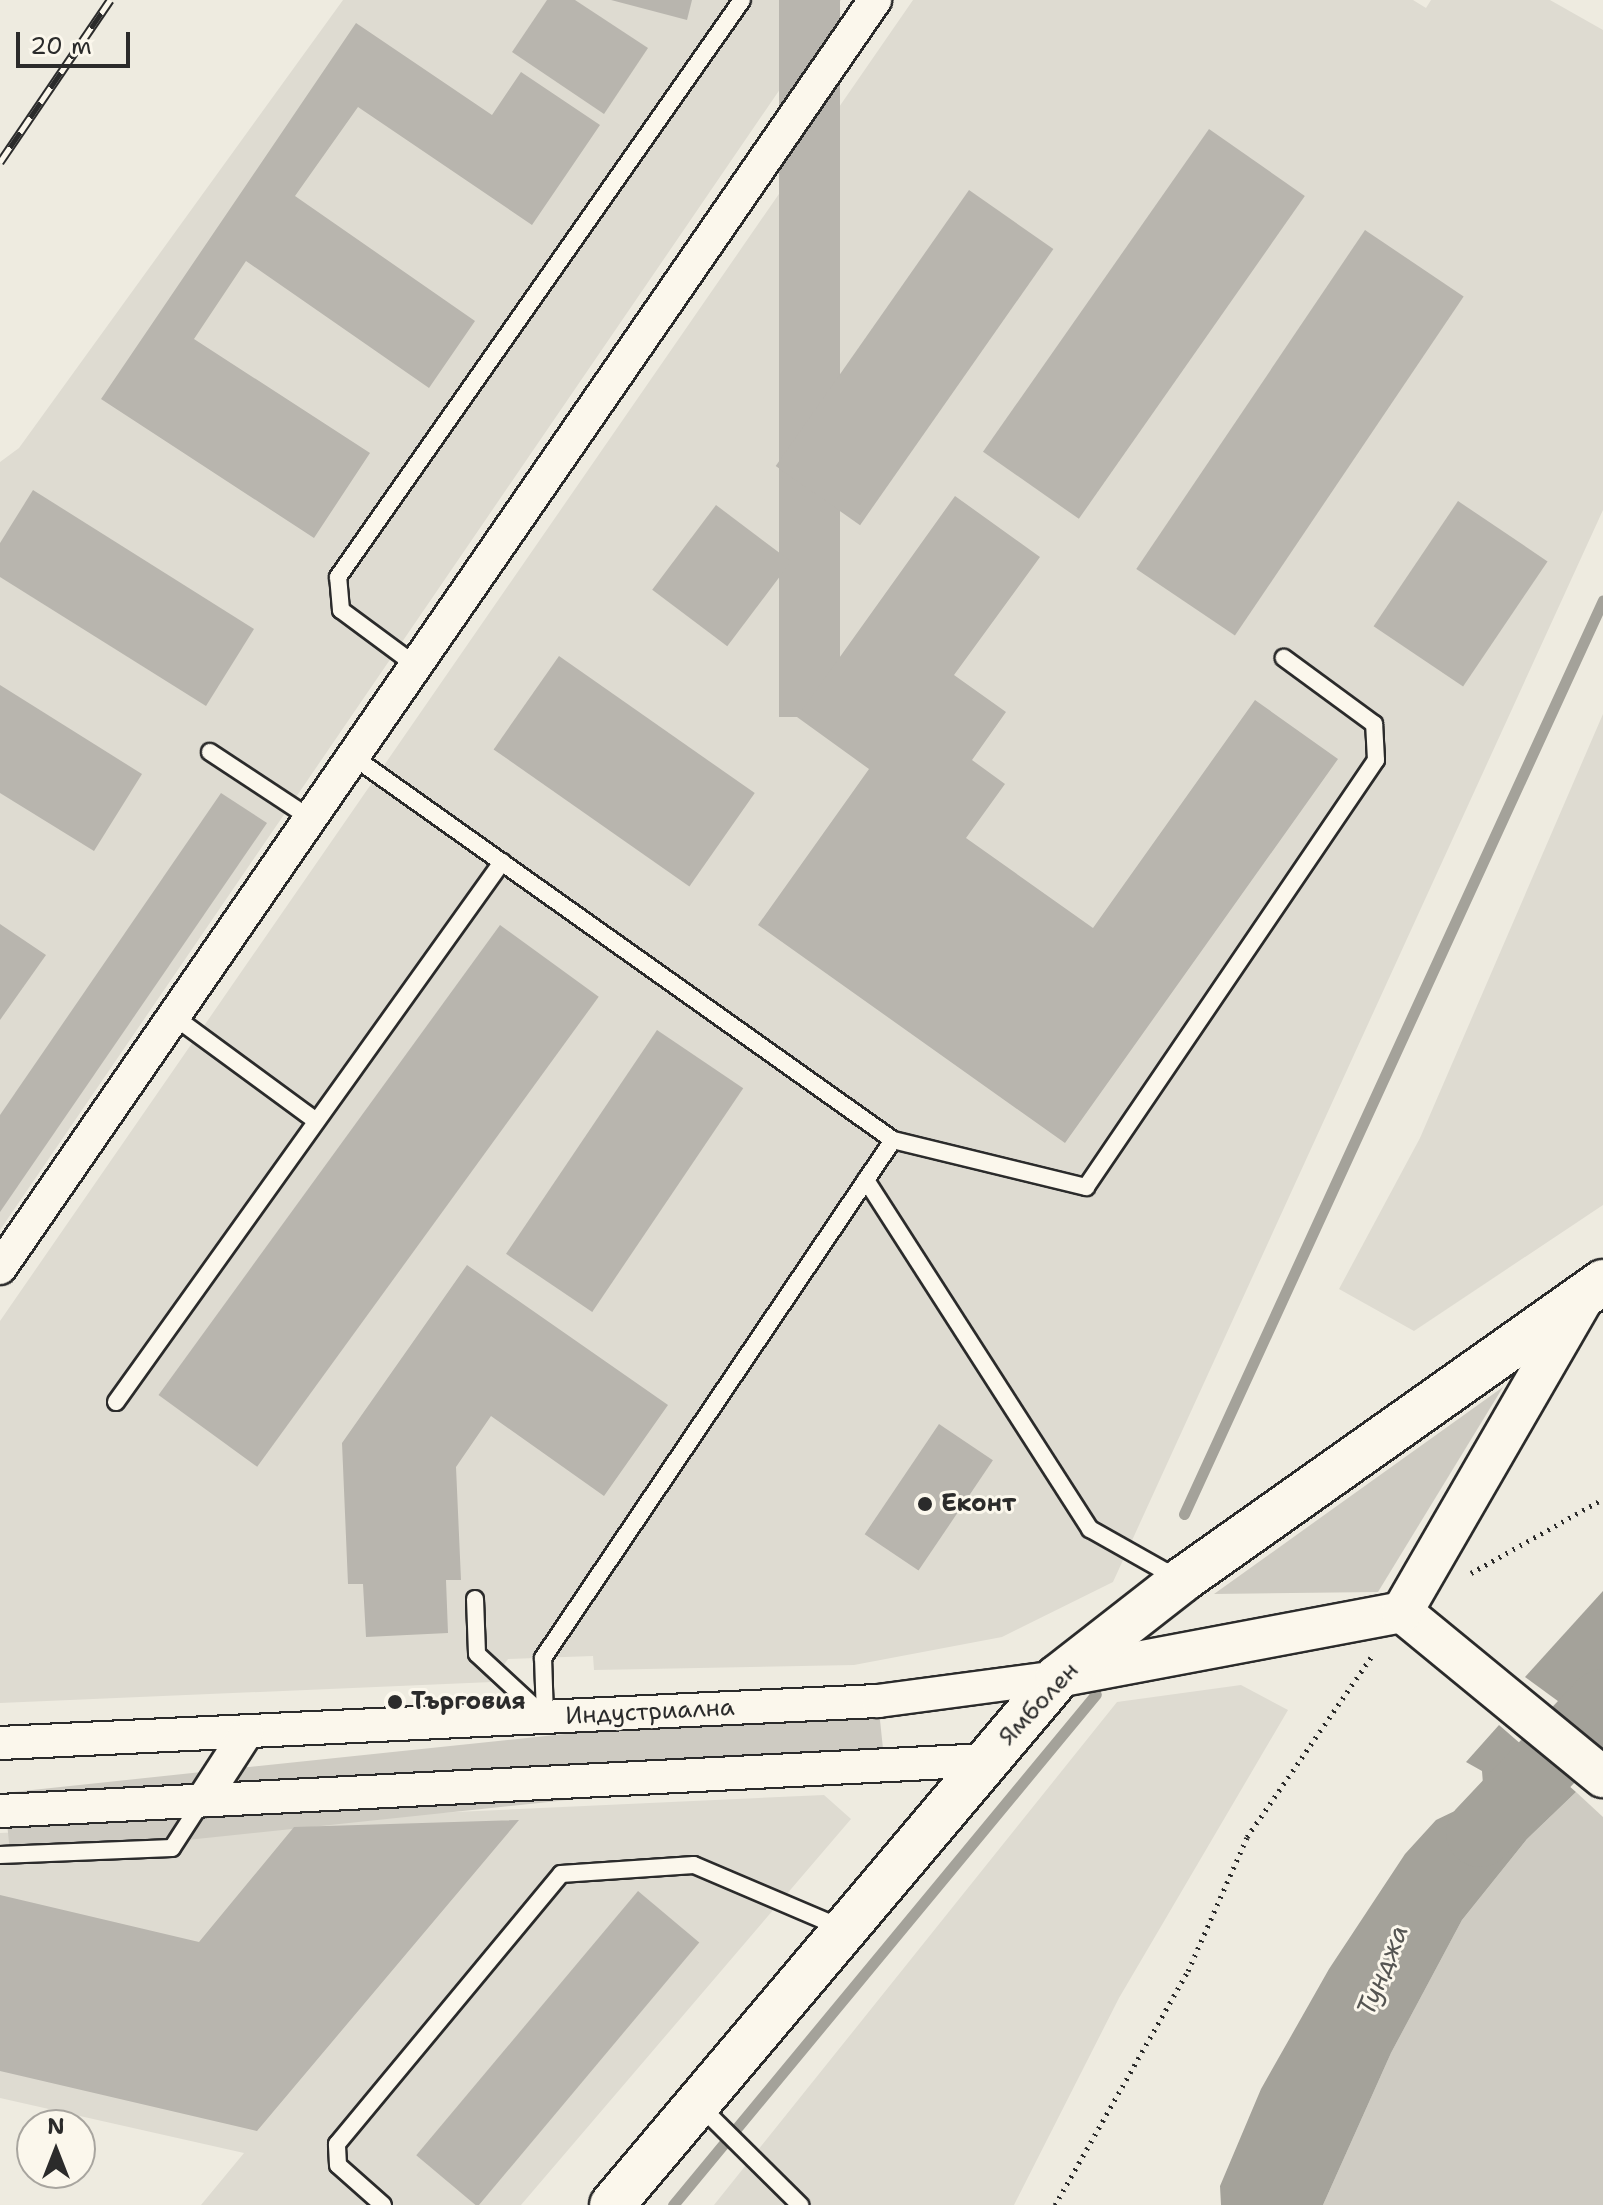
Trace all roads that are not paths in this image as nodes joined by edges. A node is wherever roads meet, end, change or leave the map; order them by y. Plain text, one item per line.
1 (742, 0) edge
2 (875, 0) edge
3 (1284, 658) dead end
4 (418, 667) junction
5 (210, 752) dead end
6 (355, 758) junction
7 (313, 820) junction
8 (502, 862) junction
9 (176, 1018) junction
10 (316, 1121) junction
11 (893, 1140) junction
12 (866, 1180) junction
13 (0, 1268) edge
14 (1593, 1289) edge
15 (116, 1402) dead end
16 (1182, 1580) junction
17 (475, 1599) dead end
18 (1402, 1612) junction
19 (1058, 1677) junction
20 (545, 1717) junction
21 (247, 1732) junction
22 (0, 1743) edge
23 (987, 1760) junction
24 (1603, 1777) edge
25 (203, 1800) junction
26 (0, 1811) edge
27 (0, 1855) edge
28 (845, 1929) junction
29 (697, 2103) junction
30 (383, 2205) edge
31 (612, 2205) edge
32 (800, 2205) edge

1 - 4 lane
2 - 4 street
3 - 11 lane
4 - 6 street
5 - 7 lane
6 - 7 street
6 - 8 lane
7 - 9 street
8 - 10 lane
8 - 11 lane
9 - 10 lane
9 - 13 street
10 - 15 lane
11 - 12 lane
12 - 16 lane
12 - 20 lane
14 - 16 main road, Ямболен
14 - 18 street
16 - 19 main road, Ямболен
17 - 20 lane
18 - 19 street
18 - 24 street
19 - 20 street, Индустриална
19 - 23 main road, Ямболен
20 - 21 street, Индустриална
21 - 22 street, Индустриална
21 - 25 street
23 - 25 street
23 - 28 main road, Ямболен
25 - 26 street
25 - 27 lane
28 - 29 main road, Ямболен
28 - 30 lane
29 - 31 main road, Ямболен
29 - 32 lane

